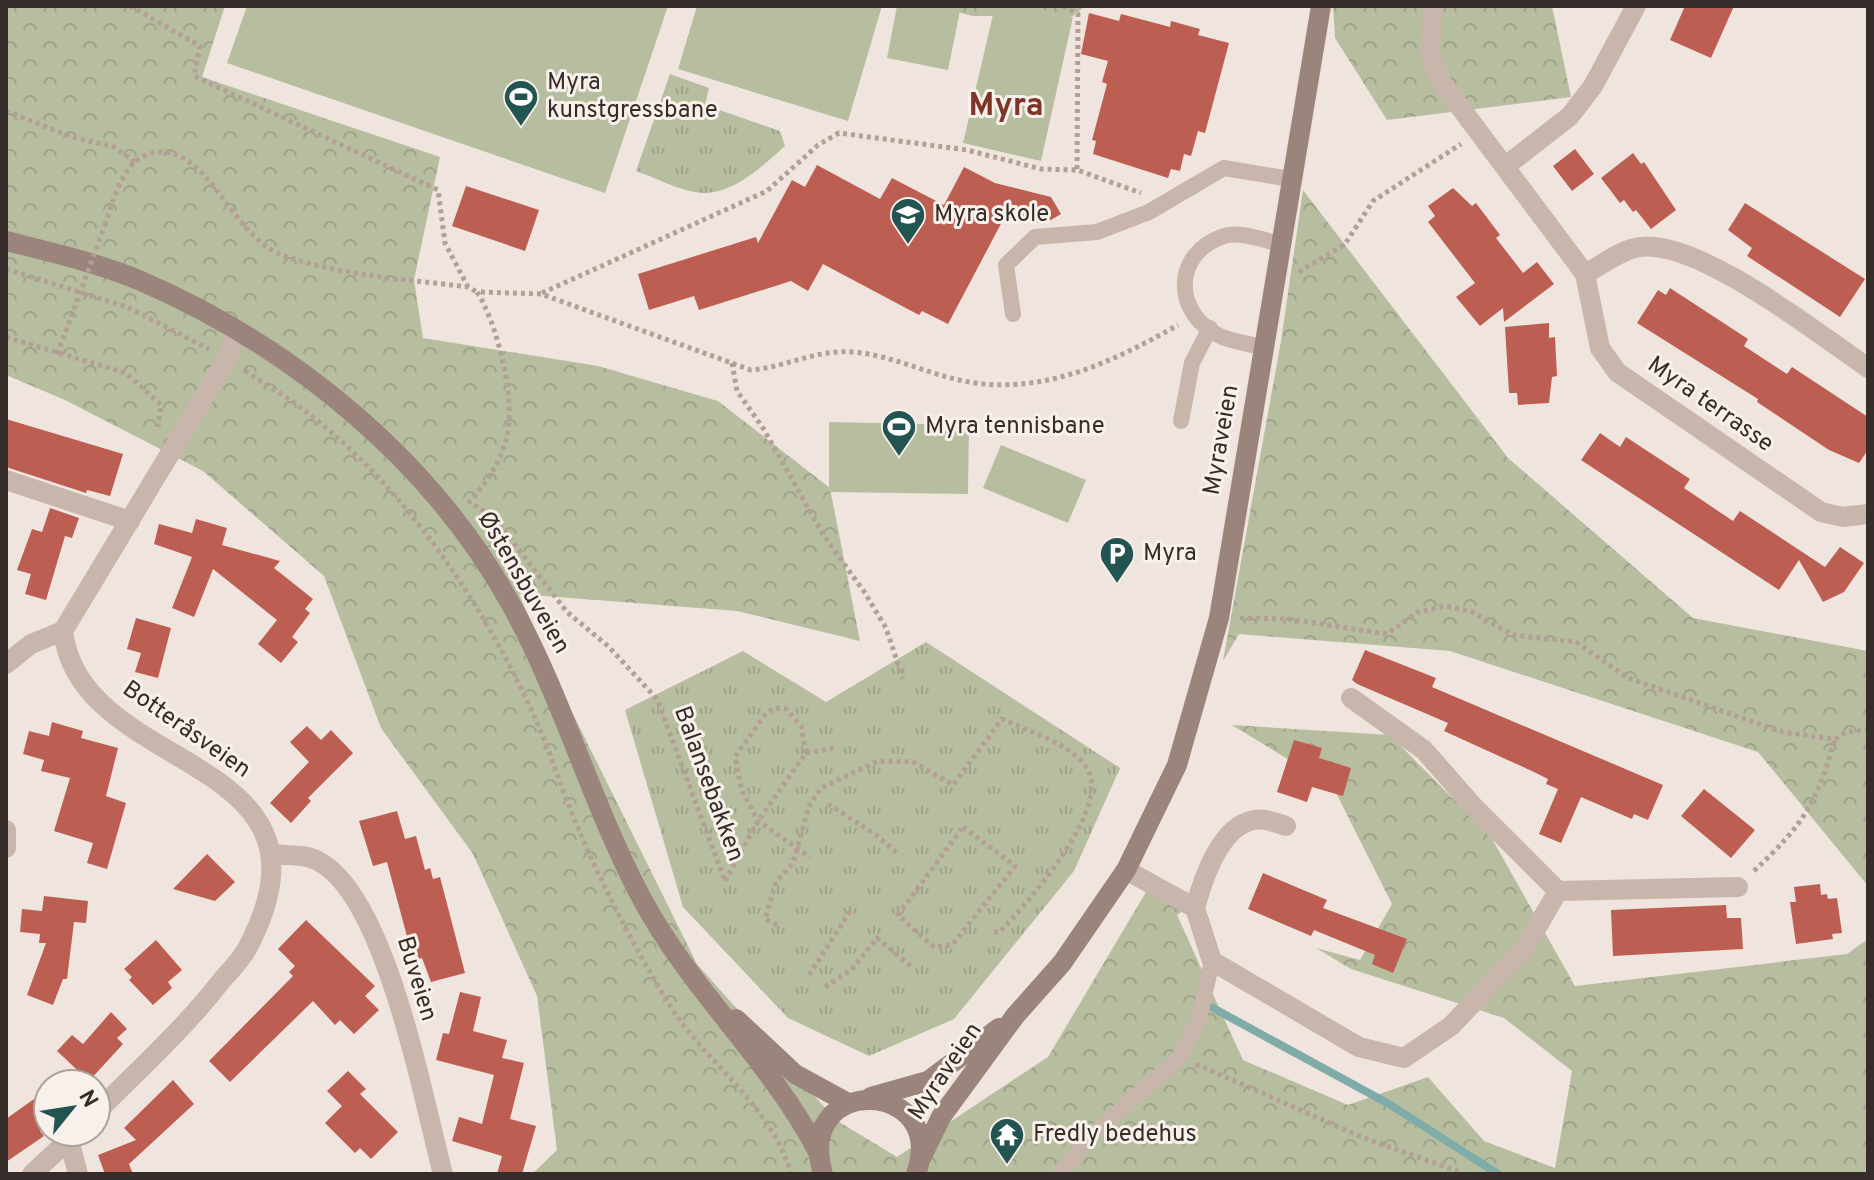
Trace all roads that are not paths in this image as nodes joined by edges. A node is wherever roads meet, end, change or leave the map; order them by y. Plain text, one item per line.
1 (1321, 6) edge
2 (1433, 6) edge
3 (1636, 6) edge
4 (1507, 165) junction
5 (1290, 179) junction
6 (6, 241) edge
7 (1279, 244) junction
8 (1585, 274) junction
9 (1013, 314) dead end
10 (1210, 328) junction
11 (236, 329) junction
12 (1264, 348) junction
13 (1868, 368) edge
14 (1181, 421) dead end
15 (6, 480) edge
16 (1868, 514) edge
17 (130, 521) junction
18 (63, 631) junction
19 (6, 664) edge
20 (1351, 698) dead end
21 (1286, 826) dead end
22 (6, 830) edge
23 (6, 848) edge
24 (273, 854) junction
25 (1126, 870) junction
26 (1738, 887) road end
27 (1558, 891) junction
28 (1195, 908) junction
29 (1212, 961) junction
30 (699, 983) junction
31 (1015, 1016) junction
32 (112, 1097) edge
33 (858, 1100) junction
34 (60, 1148) edge
35 (75, 1148) edge
36 (817, 1150) junction
37 (919, 1166) edge
38 (32, 1174) edge
39 (78, 1174) edge
40 (443, 1174) edge
41 (822, 1174) edge
42 (1060, 1174) edge

1 - 5 main road, Myraveien
2 - 4 street, Myra terrasse
3 - 4 street
4 - 8 street, Myra terrasse
5 - 7 main road, Myraveien
5 - 9 lane
6 - 11 main road, Østensbuveien
7 - 10 lane
7 - 12 main road, Myraveien
8 - 13 street
8 - 16 street, Myra terrasse
10 - 12 lane
10 - 14 lane
11 - 17 street
11 - 30 main road, Østensbuveien
12 - 25 main road, Myraveien
15 - 17 street
17 - 18 street
18 - 19 street
18 - 24 street, Botteråsveien
20 - 27 street
21 - 28 street
22 - 23 street
24 - 32 street
24 - 40 street, Buveien
25 - 28 street
25 - 31 main road, Myraveien
26 - 27 street
27 - 29 street
28 - 29 street
29 - 42 lane
30 - 33 main road, Østensbuveien
30 - 36 main road, Østensbuveien
31 - 33 main road, Myraveien
31 - 37 main road, Myraveien
33 - 36 main road
33 - 37 main road, Østensbuveien
34 - 38 street
35 - 39 street
36 - 41 main road, Østensbuveien

